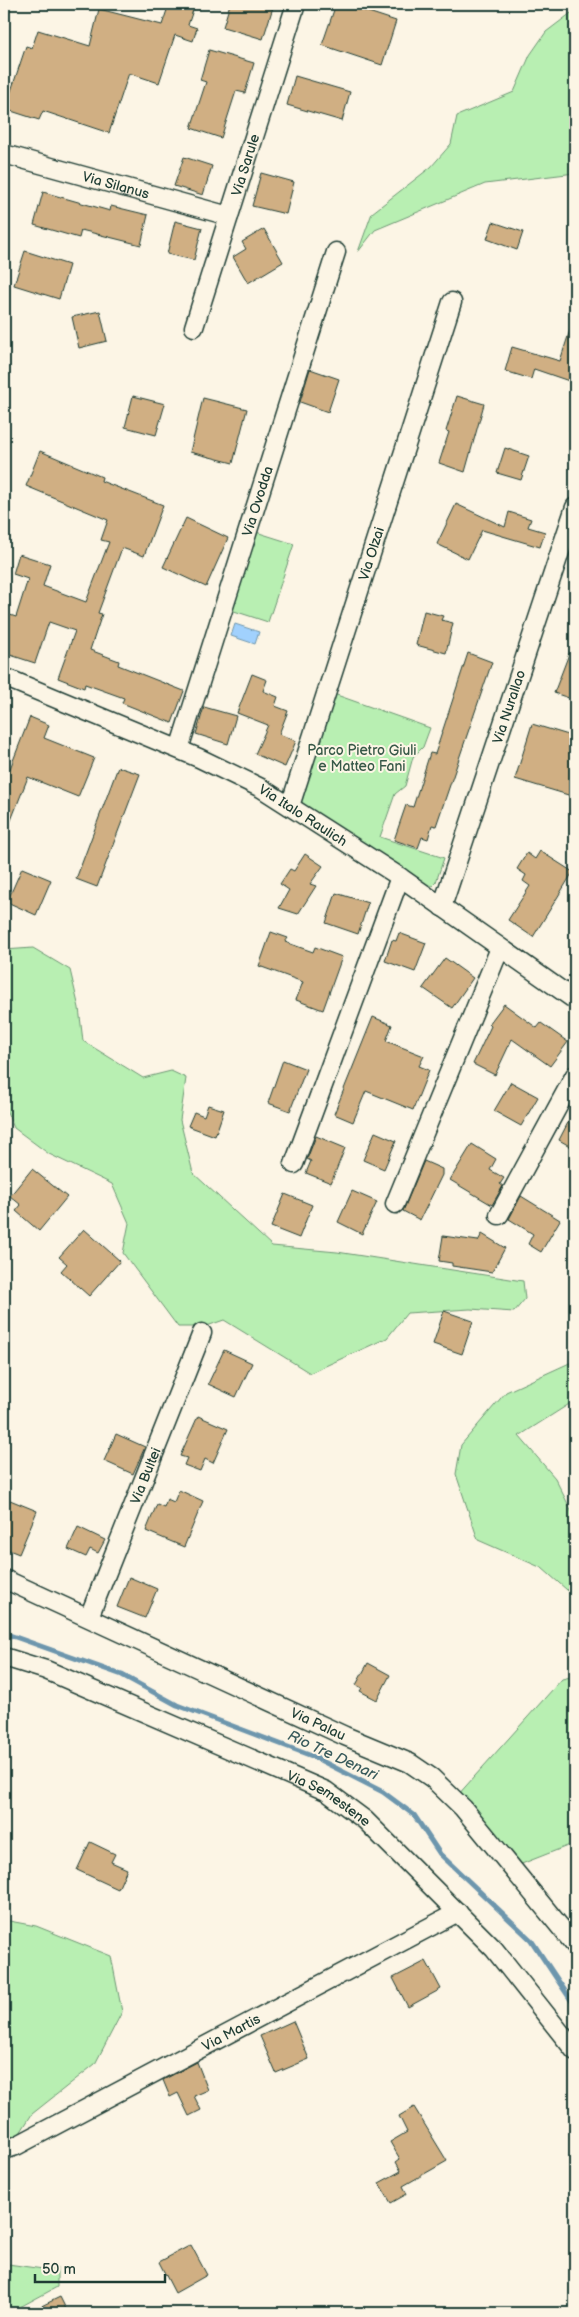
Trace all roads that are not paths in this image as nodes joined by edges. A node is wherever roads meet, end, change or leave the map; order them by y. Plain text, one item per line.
1 (296, 4) edge
2 (4, 154) edge
3 (229, 216) junction
4 (336, 252) dead end
5 (452, 302) dead end
6 (194, 326) dead end
7 (575, 507) edge
8 (569, 549) edge
9 (4, 676) edge
10 (179, 749) junction
11 (290, 806) junction
12 (400, 877) junction
13 (442, 907) junction
14 (500, 948) junction
15 (575, 1000) edge
16 (575, 1075) edge
17 (294, 1164) dead end
18 (394, 1204) dead end
19 (499, 1214) dead end
20 (202, 1333) dead end
21 (4, 1579) edge
22 (89, 1617) junction
23 (4, 1657) edge
24 (458, 1912) junction
25 (575, 1945) edge
26 (575, 2051) edge
27 (4, 2150) edge

1 - 3 street, Via Sarule
2 - 3 street, Via Silanus
3 - 6 street, Via Sarule
4 - 10 street, Via Ovodda
5 - 11 street, Via Olzai
7 - 8 street, Via Nurallao
8 - 13 street, Via Nurallao
9 - 10 street, Via Italo Raulich
10 - 11 street, Via Italo Raulich
11 - 12 street, Via Italo Raulich
12 - 13 street, Via Italo Raulich
12 - 17 street
13 - 14 street, Via Italo Raulich
14 - 15 street, Via Italo Raulich
14 - 18 street
16 - 19 street
20 - 22 street, Via Bultei
21 - 22 street, Via Palau
22 - 25 street, Via Palau
23 - 24 street, Via Semestene
24 - 26 street, Via Semestene
24 - 27 street, Via Martis

